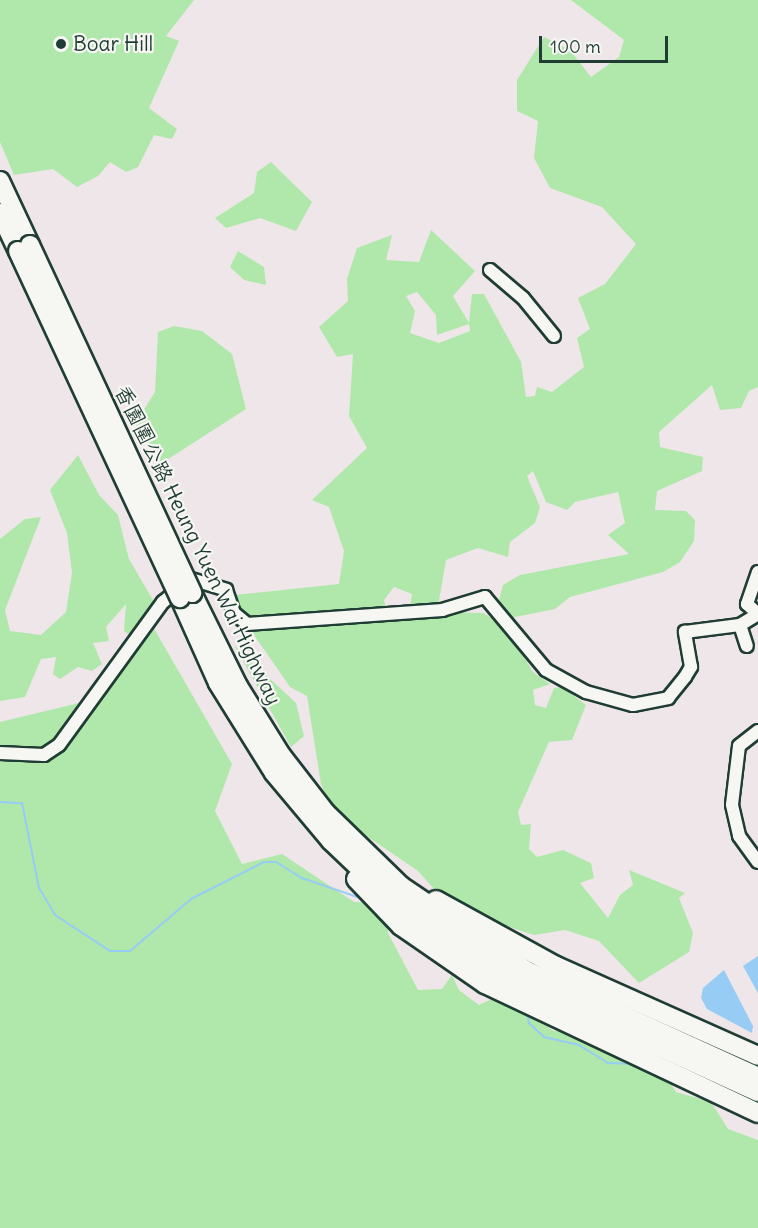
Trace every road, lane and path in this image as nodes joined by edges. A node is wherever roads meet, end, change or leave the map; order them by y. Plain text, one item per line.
1 (0, 181) edge
2 (0, 213) edge
3 (24, 248) junction
4 (490, 270) dead end
5 (554, 336) dead end
6 (758, 572) edge
7 (186, 595) junction
8 (758, 614) edge
9 (740, 625) junction
10 (747, 646) dead end
11 (758, 731) edge
12 (0, 753) edge
13 (758, 862) edge
14 (370, 870) junction
15 (758, 1056) edge
16 (758, 1077) edge
17 (758, 1092) edge
18 (758, 1113) edge

1 - 3 highway, 香園圍公路 Heung Yuen Wai Highway
2 - 3 highway, 香園圍公路 Heung Yuen Wai Highway
3 - 7 highway, 香園圍公路 Heung Yuen Wai Highway, bridge
4 - 5 street
6 - 8 street
7 - 14 highway, 香園圍公路 Heung Yuen Wai Highway
7 - 14 highway, 香園圍公路 Heung Yuen Wai Highway
8 - 9 street
9 - 10 street
9 - 12 street
11 - 13 street
14 - 15 highway
14 - 16 highway
14 - 17 highway
14 - 18 highway

